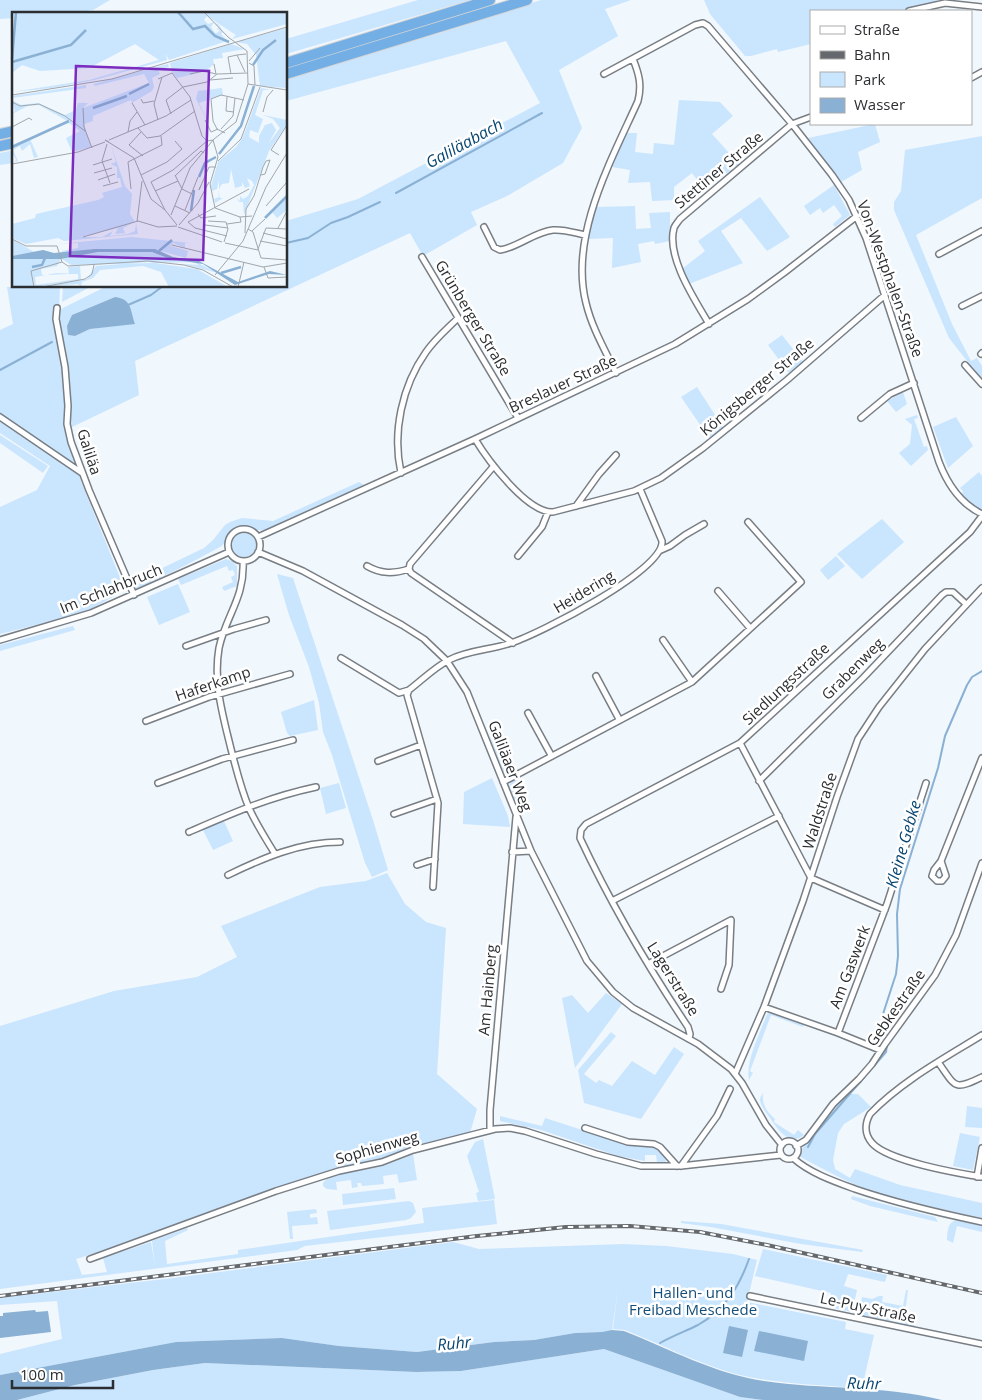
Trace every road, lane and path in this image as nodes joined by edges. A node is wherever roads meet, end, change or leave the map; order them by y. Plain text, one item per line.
1 (490, 0) edge
2 (527, 0) edge
3 (982, 8) edge
4 (914, 10) edge
5 (633, 59) junction
6 (288, 62) edge
7 (288, 73) edge
8 (604, 74) dead end
9 (810, 117) edge
10 (792, 124) junction
11 (857, 216) junction
12 (484, 227) dead end
13 (982, 231) edge
14 (585, 235) junction
15 (940, 254) dead end
16 (422, 257) dead end
17 (885, 295) junction
18 (982, 296) edge
19 (962, 306) dead end
20 (57, 308) dead end
21 (458, 318) junction
22 (709, 324) junction
23 (965, 365) dead end
24 (616, 373) junction
25 (914, 383) junction
26 (982, 384) edge
27 (0, 417) edge
28 (518, 418) junction
29 (861, 418) dead end
30 (475, 439) junction
31 (616, 455) dead end
32 (493, 467) junction
33 (82, 473) junction
34 (401, 473) junction
35 (640, 489) junction
36 (576, 506) junction
37 (548, 512) junction
38 (982, 515) edge
39 (748, 522) dead end
40 (704, 524) dead end
41 (258, 537) junction
42 (661, 550) junction
43 (229, 552) junction
44 (258, 552) junction
45 (518, 556) dead end
46 (243, 561) junction
47 (367, 566) dead end
48 (408, 569) junction
49 (982, 588) edge
50 (718, 591) dead end
51 (134, 595) junction
52 (966, 604) junction
53 (266, 620) dead end
54 (750, 628) junction
55 (223, 633) junction
56 (0, 640) edge
57 (664, 640) dead end
58 (513, 643) junction
59 (186, 646) dead end
60 (341, 658) dead end
61 (447, 660) junction
62 (290, 674) dead end
63 (596, 676) dead end
64 (692, 682) junction
65 (409, 690) junction
66 (218, 694) junction
67 (528, 713) dead end
68 (619, 719) junction
69 (146, 721) dead end
70 (293, 740) dead end
71 (740, 742) junction
72 (421, 745) junction
73 (233, 756) junction
74 (551, 756) junction
75 (982, 758) edge
76 (378, 761) dead end
77 (760, 781) junction
78 (503, 782) junction
79 (158, 783) dead end
80 (926, 783) dead end
81 (316, 787) dead end
82 (437, 799) junction
83 (248, 806) junction
84 (394, 814) dead end
85 (516, 816) junction
86 (779, 816) junction
87 (189, 832) dead end
88 (580, 832) joint
89 (340, 842) dead end
90 (531, 851) junction
91 (512, 852) junction
92 (275, 854) junction
93 (435, 859) junction
94 (941, 861) dead end
95 (982, 863) edge
96 (417, 865) dead end
97 (228, 875) dead end
98 (811, 878) junction
99 (433, 887) dead end
100 (612, 901) junction
101 (885, 910) junction
102 (648, 964) junction
103 (721, 990) dead end
104 (764, 1007) junction
105 (838, 1033) junction
106 (982, 1035) edge
107 (689, 1039) junction
108 (880, 1050) junction
109 (938, 1062) junction
110 (735, 1074) junction
111 (982, 1076) edge
112 (730, 1089) dead end
113 (585, 1128) dead end
114 (490, 1130) junction
115 (782, 1145) junction
116 (796, 1146) junction
117 (982, 1148) edge
118 (781, 1155) junction
119 (793, 1158) junction
120 (679, 1166) junction
121 (980, 1177) edge
122 (982, 1222) edge
123 (90, 1259) dead end
124 (750, 1296) dead end
125 (982, 1344) edge

1 - 6 highway
2 - 7 highway
3 - 4 street
5 - 8 street
5 - 10 street, Von-Westphalen-Straße
5 - 14 street
9 - 10 street
10 - 11 street, Von-Westphalen-Straße
10 - 22 street, Stettiner Straße
11 - 17 street, Von-Westphalen-Straße
11 - 22 street, Breslauer Straße
12 - 14 street
13 - 15 street
14 - 24 street
16 - 21 street, Grünberger Straße
17 - 25 street, Von-Westphalen-Straße
17 - 35 street, Königsberger Straße
18 - 19 street
20 - 33 street, Galiläa
21 - 28 street, Grünberger Straße
21 - 34 street
22 - 24 street, Breslauer Straße
23 - 26 street
24 - 28 street, Breslauer Straße
25 - 29 street
25 - 38 street, Von-Westphalen-Straße
27 - 33 street
28 - 30 street, Breslauer Straße
30 - 32 street
30 - 34 street, Breslauer Straße
31 - 36 street
32 - 37 street
32 - 48 street
33 - 51 street, Galiläa
34 - 41 street, Breslauer Straße
35 - 36 street
35 - 42 street
36 - 37 street
37 - 45 street
38 - 71 street, Siedlungsstraße
39 - 54 street
40 - 42 street, Heidering
41 - 43 street
41 - 44 street
42 - 58 street, Heidering
43 - 46 street
43 - 51 street, Im Schlahbruch
44 - 46 street
44 - 61 street, Galiläaer Weg
46 - 55 street
47 - 48 street
48 - 58 street
49 - 52 street, Waldstraße
50 - 54 street
51 - 56 street, Im Schlahbruch
52 - 77 street, Grabenweg
52 - 98 street, Waldstraße
53 - 55 street
54 - 64 street
55 - 59 street
55 - 66 street
57 - 64 street
58 - 61 street, Heidering
60 - 65 street
61 - 65 street
61 - 78 street, Galiläaer Weg
62 - 66 street, Haferkamp
63 - 68 street
64 - 68 street
65 - 72 street
66 - 69 street, Haferkamp
66 - 73 street
67 - 74 street
68 - 74 street
70 - 73 street
71 - 77 street
71 - 88 street, Siedlungsstraße
72 - 76 street
72 - 82 street
73 - 79 street
73 - 83 street
74 - 78 street
75 - 94 street
77 - 86 street
78 - 85 street, Galiläaer Weg
80 - 101 street, Am Gaswerk
81 - 83 street
82 - 84 street
82 - 93 street
83 - 87 street
83 - 92 street
85 - 90 street, Galiläaer Weg
85 - 91 street, Am Hainberg
86 - 98 street
86 - 100 street
88 - 100 street, Lagerstraße
89 - 92 street
90 - 91 street
90 - 107 street, Galiläaer Weg
91 - 114 street, Am Hainberg
92 - 97 street
93 - 96 street
93 - 99 street
95 - 108 street, Gebkestraße
98 - 101 street
98 - 104 street, Waldstraße
100 - 102 street, Lagerstraße
101 - 105 street, Am Gaswerk
102 - 103 street
102 - 107 street, Lagerstraße
104 - 105 street, Am Gaswerk
104 - 110 street, Waldstraße
105 - 108 street, Am Gaswerk
106 - 109 street
107 - 110 street, Lagerstraße
108 - 116 street, Gebkestraße
109 - 111 street
109 - 121 street
110 - 115 street, Lagerstraße
112 - 120 street
113 - 120 street
114 - 120 street, Sophienweg
114 - 123 street, Sophienweg
115 - 116 street
115 - 118 street
116 - 119 street
117 - 121 street
118 - 119 street
118 - 120 street, Sophienweg
119 - 122 street
124 - 125 street, Le-Puy-Straße

